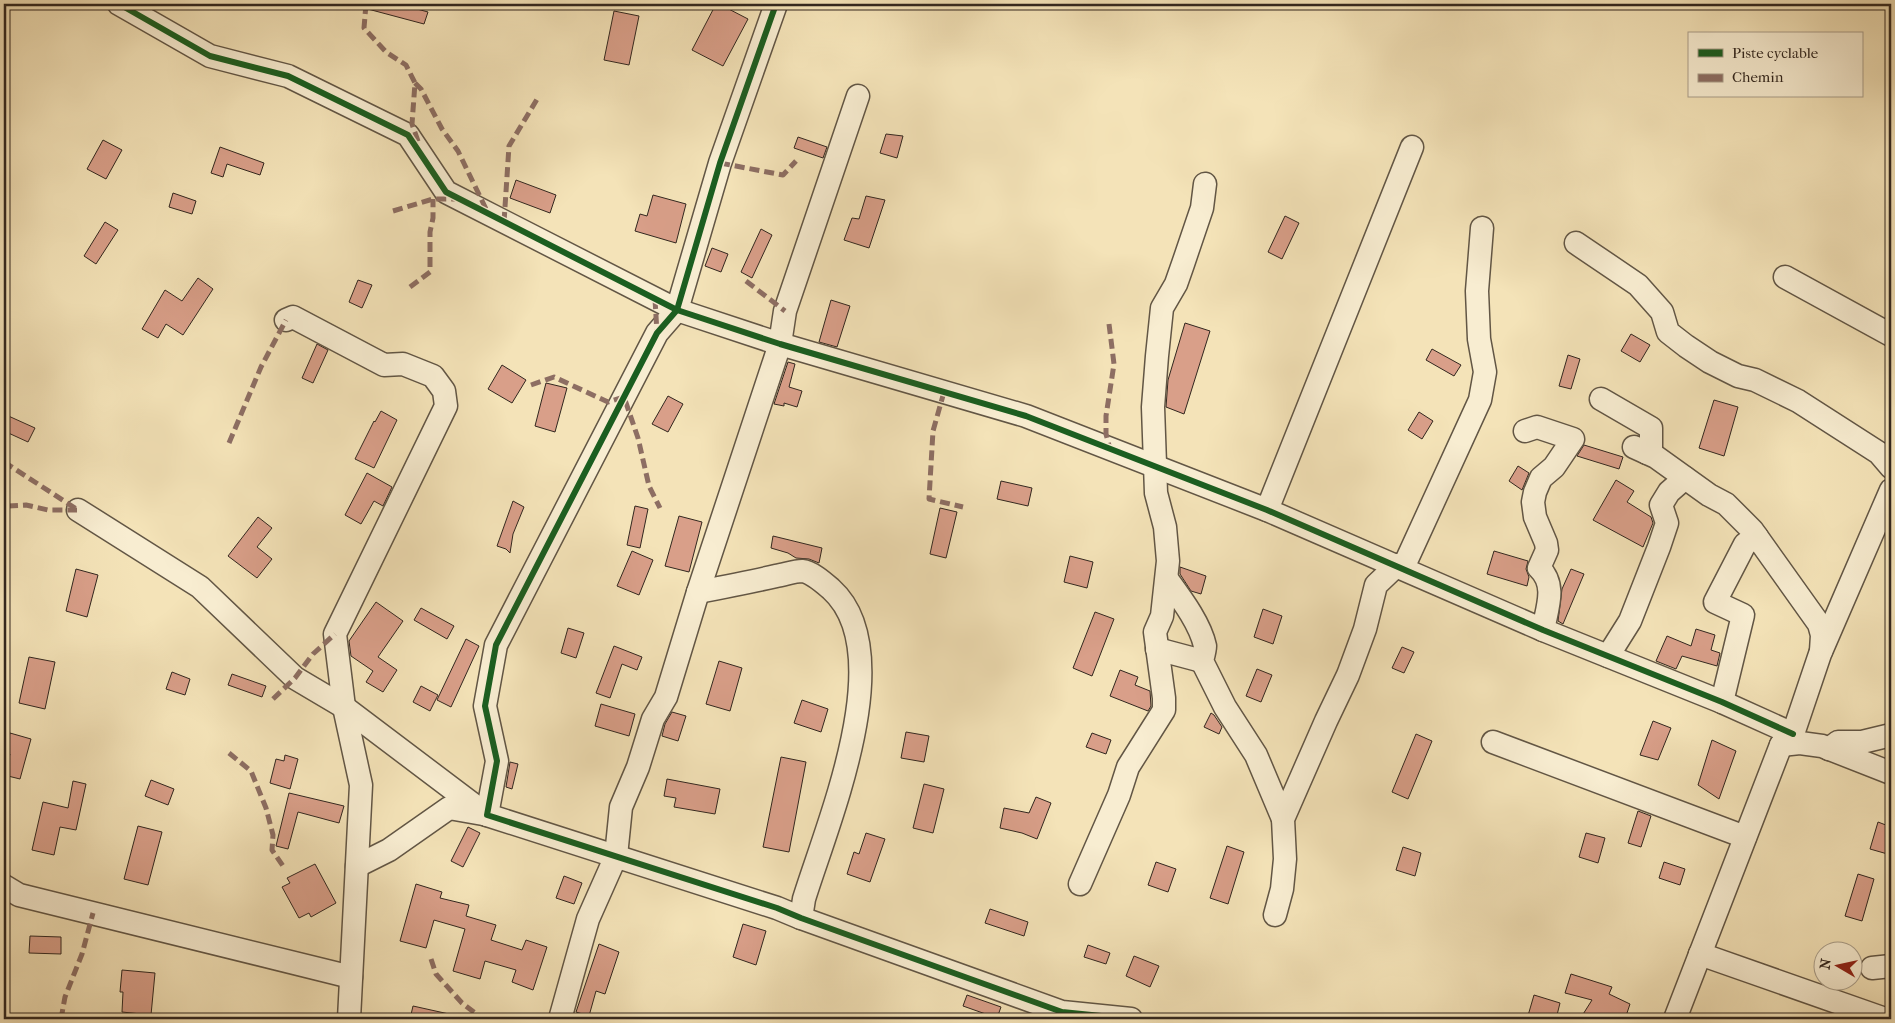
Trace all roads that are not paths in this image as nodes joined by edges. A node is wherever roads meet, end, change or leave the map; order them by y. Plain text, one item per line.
1 (119, 4) edge
2 (776, 4) edge
3 (858, 96) dead end
4 (1412, 147) dead end
5 (1205, 184) dead end
6 (1482, 228) dead end
7 (1576, 243) dead end
8 (1785, 277) dead end
9 (677, 310) junction
10 (286, 320) dead end
11 (1891, 335) edge
12 (780, 344) junction
13 (1601, 399) dead end
14 (1525, 431) dead end
15 (1154, 466) junction
16 (1891, 467) edge
17 (1685, 478) junction
18 (1890, 496) edge
19 (78, 510) dead end
20 (1267, 510) junction
21 (1757, 538) junction
22 (1400, 567) junction
23 (1167, 579) junction
24 (698, 592) junction
25 (1185, 605) junction
26 (1162, 616) junction
27 (1543, 630) junction
28 (1157, 649) junction
29 (1820, 654) junction
30 (1608, 656) junction
31 (1202, 661) junction
32 (1722, 702) junction
33 (344, 707) junction
34 (1891, 735) edge
35 (1787, 739) junction
36 (1493, 742) dead end
37 (1891, 744) edge
38 (1829, 749) junction
39 (1853, 758) junction
40 (1891, 773) edge
41 (487, 815) junction
42 (1283, 819) junction
43 (1745, 837) junction
44 (616, 856) junction
45 (357, 866) junction
46 (1080, 884) dead end
47 (4, 886) edge
48 (1275, 916) dead end
49 (801, 918) junction
50 (1700, 954) junction
51 (351, 978) junction
52 (349, 1019) edge
53 (560, 1019) edge
54 (1131, 1019) edge
55 (1674, 1019) edge
56 (1885, 1019) edge

1 - 9 street
2 - 9 street
3 - 12 street
4 - 20 street
5 - 15 street
6 - 22 street
7 - 16 street
8 - 11 street
9 - 12 street
9 - 41 street
10 - 33 street
12 - 15 street
12 - 24 street
13 - 17 street
14 - 27 street
15 - 20 street
15 - 23 street
17 - 21 street
17 - 30 street
18 - 29 street
19 - 33 street
20 - 22 street
21 - 29 street
21 - 32 street
22 - 27 street
22 - 42 street
23 - 25 street
23 - 26 street
24 - 44 street
24 - 49 street
25 - 26 street
25 - 31 street
26 - 28 street
27 - 30 street
28 - 31 street
28 - 46 street
29 - 35 street
30 - 32 street
31 - 42 street
32 - 35 street
33 - 41 street
33 - 45 street
34 - 38 street
35 - 38 street
35 - 43 street
36 - 43 street
37 - 39 street
38 - 39 street
39 - 40 street
41 - 44 street
41 - 45 street
42 - 48 street
43 - 50 street
44 - 49 street
44 - 53 street
45 - 51 street
47 - 51 street
49 - 54 street
50 - 55 street
50 - 56 street
51 - 52 street

